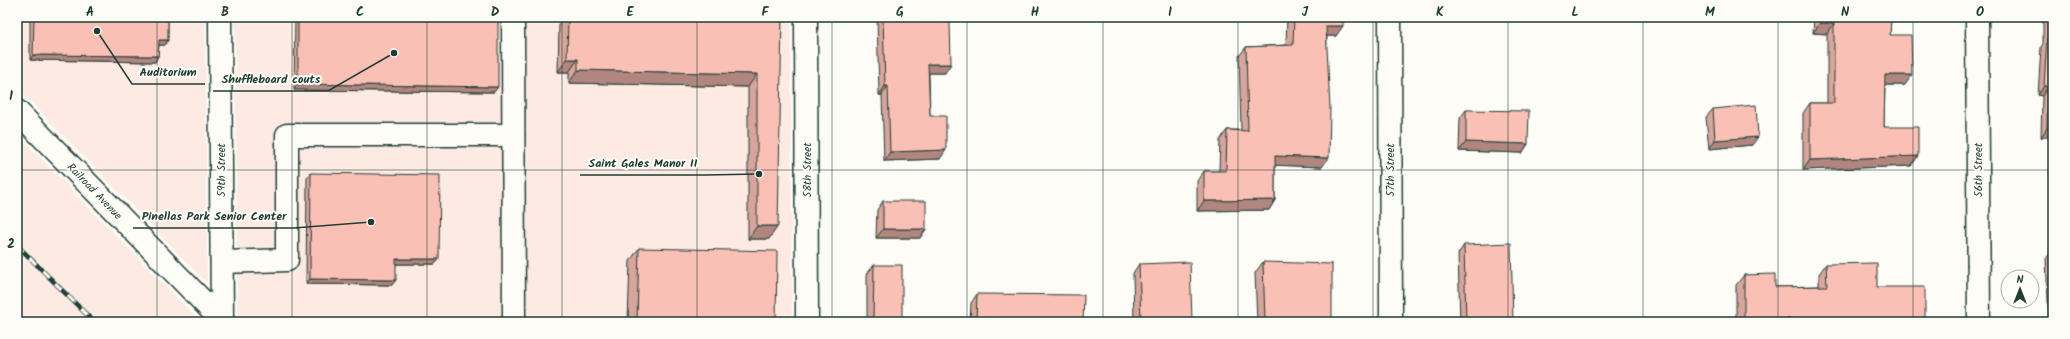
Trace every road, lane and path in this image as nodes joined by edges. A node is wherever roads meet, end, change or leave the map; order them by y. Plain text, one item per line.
1 (220, 17) edge
2 (513, 17) edge
3 (806, 17) edge
4 (1390, 17) edge
5 (1978, 17) edge
6 (17, 112) edge
7 (513, 135) junction
8 (222, 262) junction
9 (223, 322) edge
10 (514, 322) edge
11 (807, 322) edge
12 (1391, 322) edge
13 (1979, 322) edge

1 - 8 street, 59th Street
2 - 7 street
3 - 11 street, 58th Street
4 - 12 street, 57th Street
5 - 13 street, 56th Street
6 - 9 street, Railroad Avenue
7 - 8 street
7 - 10 street
8 - 9 street, 59th Street

